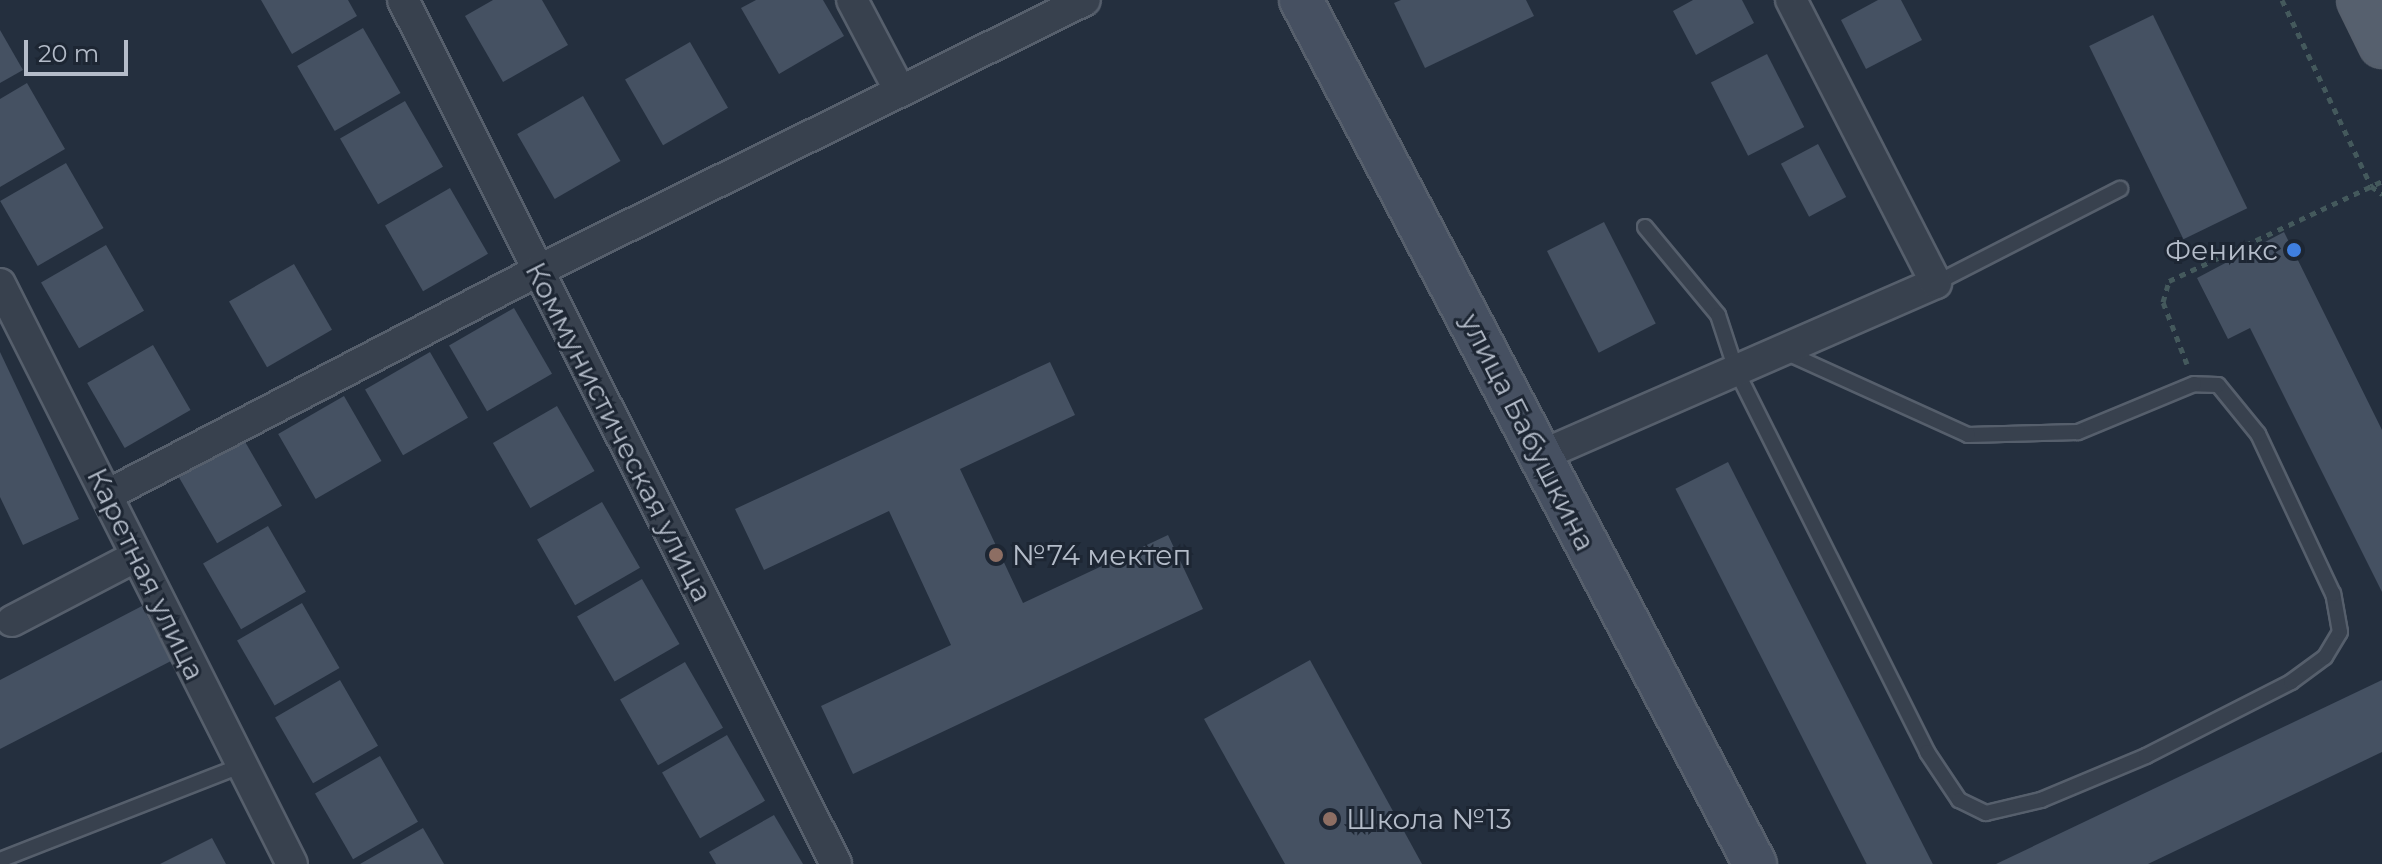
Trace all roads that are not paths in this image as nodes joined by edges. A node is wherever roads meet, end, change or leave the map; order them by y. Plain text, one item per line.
1 (403, 0) edge
2 (852, 0) edge
3 (1085, 0) edge
4 (1301, 0) edge
5 (1791, 0) edge
6 (2360, 0) edge
7 (2382, 45) edge
8 (900, 91) junction
9 (2120, 189) dead end
10 (1645, 227) dead end
11 (537, 271) junction
12 (1936, 283) junction
13 (0, 284) edge
14 (1781, 350) junction
15 (1736, 370) junction
16 (1540, 456) junction
17 (109, 494) junction
18 (135, 557) junction
19 (4, 615) edge
20 (240, 766) junction
21 (0, 860) edge
22 (292, 864) edge
23 (836, 864) edge
24 (1755, 864) edge

1 - 11 street, Коммунистическая улица
2 - 8 street
3 - 8 street
4 - 16 street, улица Бабушкина
5 - 12 street
6 - 7 main road
8 - 11 street
9 - 12 lane
10 - 15 lane
11 - 17 street
11 - 23 street, Коммунистическая улица
12 - 14 street
13 - 17 street, Каретная улица
14 - 15 street
14 - 15 lane
15 - 16 street
16 - 24 street, улица Бабушкина
17 - 18 street, Каретная улица
18 - 19 street
18 - 20 street, Каретная улица
20 - 21 lane
20 - 22 street, Каретная улица

